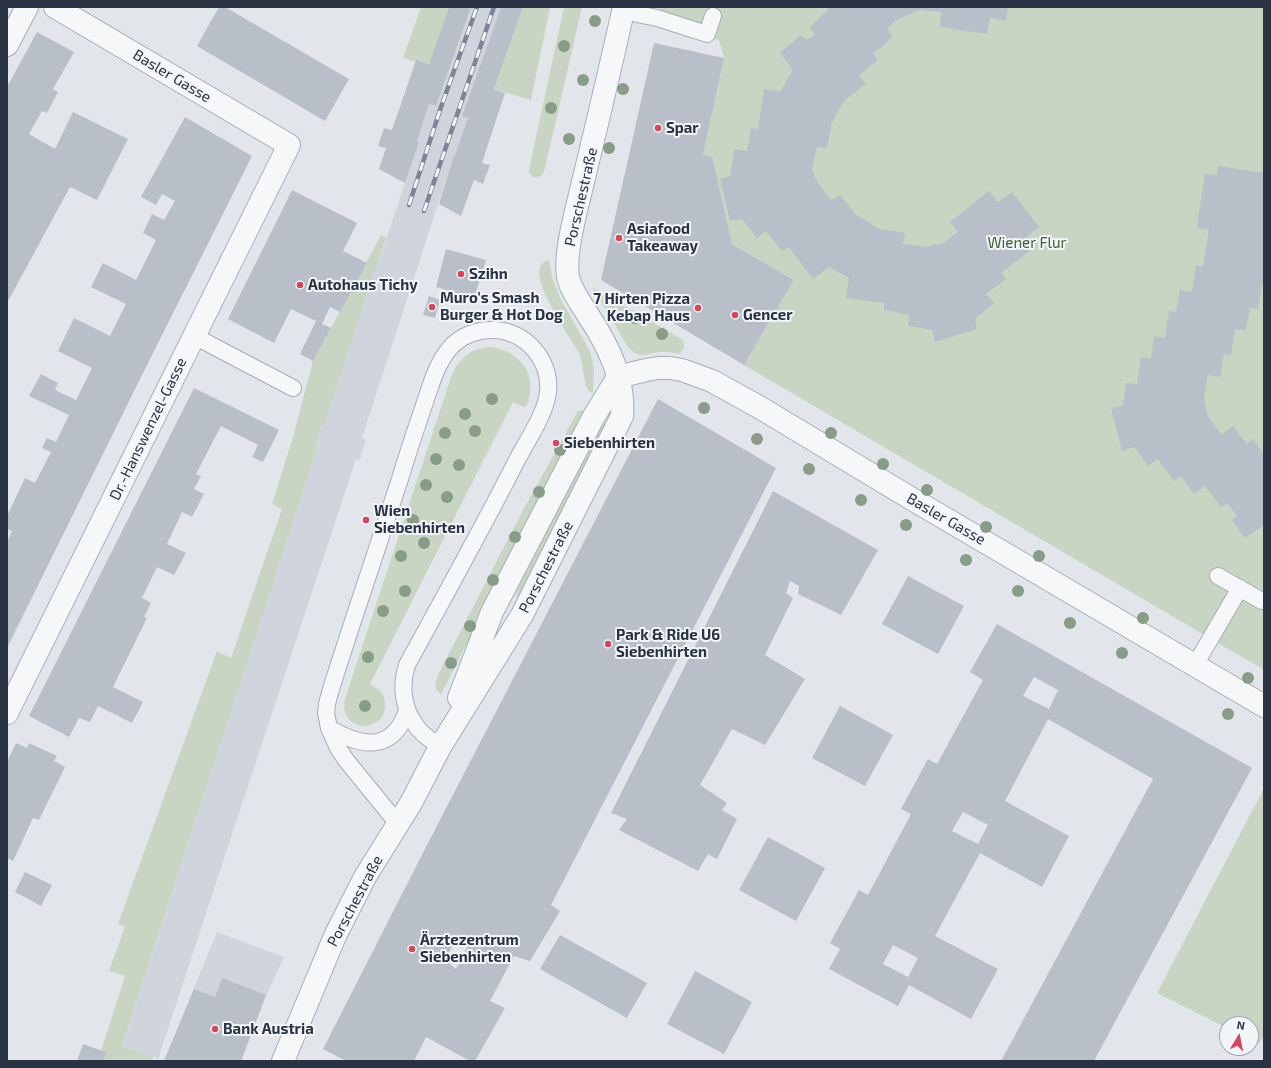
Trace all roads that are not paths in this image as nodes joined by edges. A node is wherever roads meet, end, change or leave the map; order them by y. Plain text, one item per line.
1 (55, 7) edge
2 (25, 8) edge
3 (624, 9) edge
4 (713, 16) dead end
5 (7, 45) edge
6 (289, 145) joint
7 (194, 336) junction
8 (618, 377) junction
9 (293, 388) dead end
10 (1218, 576) dead end
11 (1240, 588) junction
12 (1262, 601) dead end
13 (1195, 665) junction
14 (1264, 706) edge
15 (407, 711) junction
16 (7, 712) edge
17 (329, 728) junction
18 (440, 747) junction
19 (398, 824) junction
20 (283, 1061) edge

1 - 6 street, Basler Gasse
2 - 5 street
3 - 4 lane
3 - 8 street, Porschestraße
6 - 7 street, Dr.-Hanswenzel-Gasse
7 - 9 lane
7 - 16 street, Dr.-Hanswenzel-Gasse
8 - 13 street, Basler Gasse
8 - 18 street, Porschestraße
10 - 11 lane
11 - 12 lane
11 - 13 lane
13 - 14 street, Basler Gasse
15 - 17 lane
15 - 17 lane
15 - 18 lane
17 - 19 lane
18 - 19 street, Porschestraße
19 - 20 street, Porschestraße

